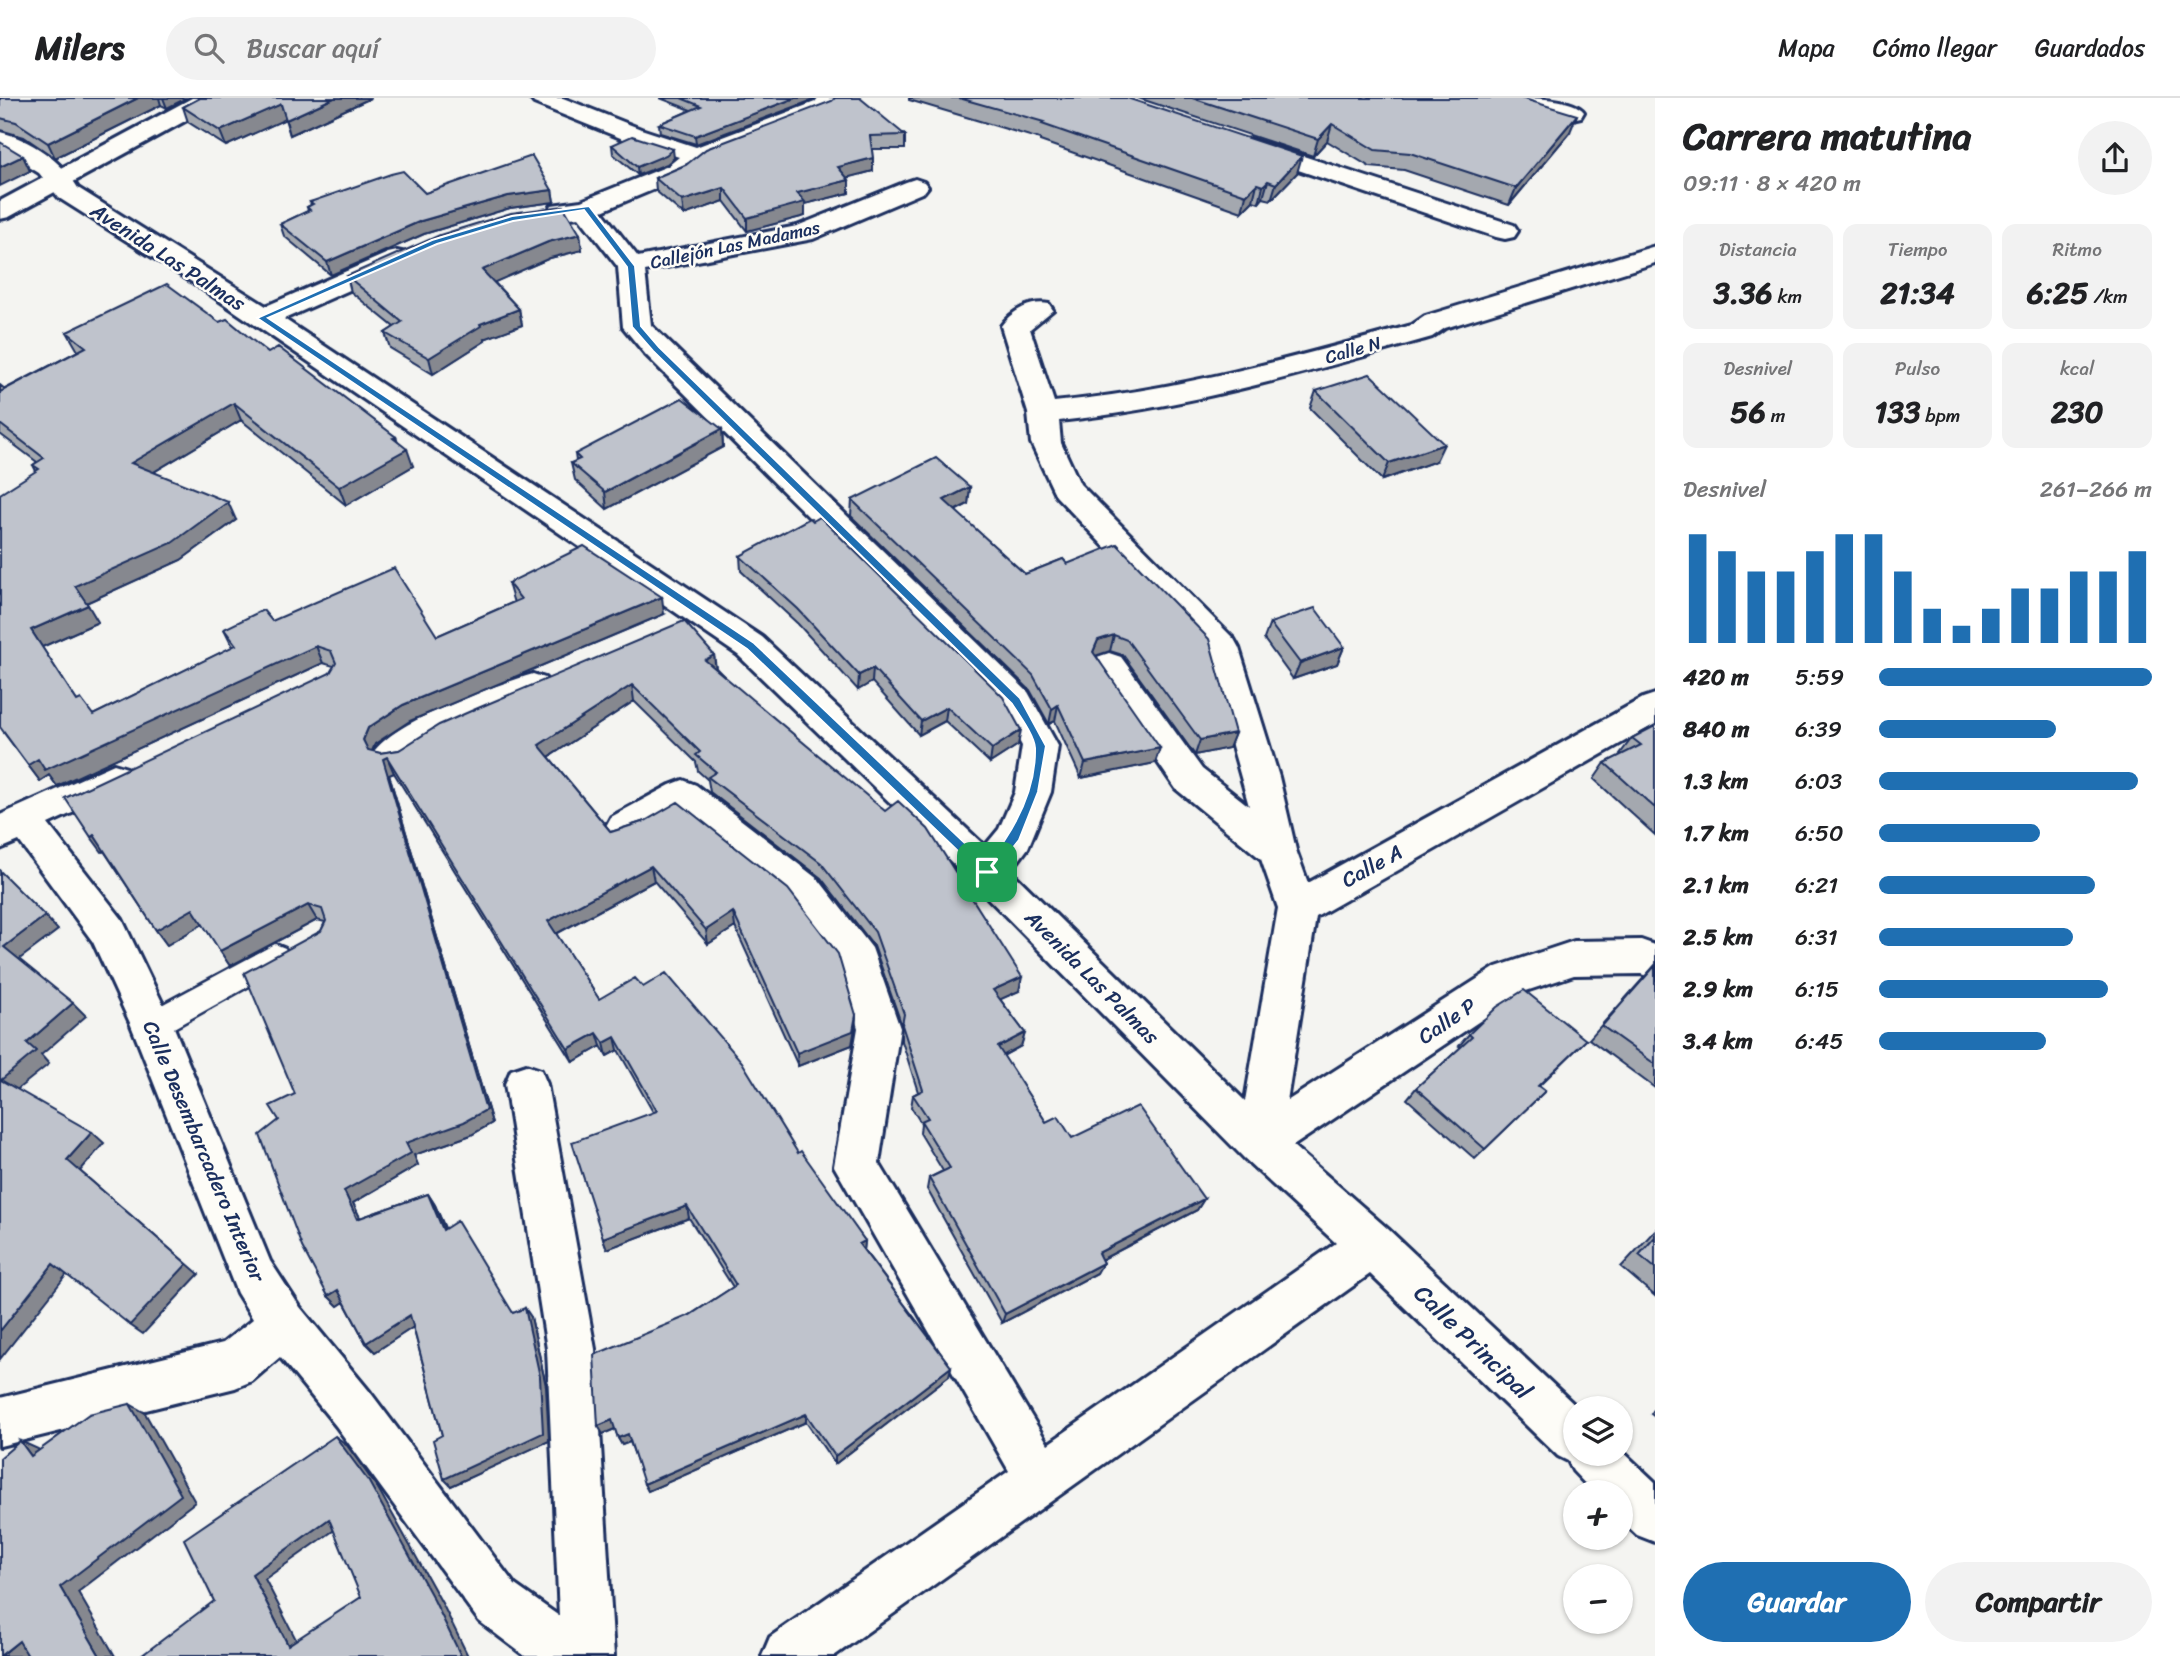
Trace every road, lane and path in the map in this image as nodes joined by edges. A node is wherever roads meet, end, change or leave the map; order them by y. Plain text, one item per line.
1 (210, 98) edge
2 (542, 98) edge
3 (831, 98) edge
4 (1527, 98) edge
5 (1572, 112) edge
6 (1222, 137) edge
7 (0, 139) edge
8 (697, 155) junction
9 (61, 178) junction
10 (915, 187) dead end
11 (586, 208) junction
12 (0, 211) edge
13 (536, 215) edge
14 (1505, 231) dead end
15 (422, 247) edge
16 (1655, 254) edge
17 (631, 266) junction
18 (1039, 310) dead end
19 (262, 318) junction
20 (1043, 413) junction
21 (702, 614) junction
22 (665, 630) edge
23 (1109, 666) dead end
24 (566, 673) edge
25 (1655, 707) edge
26 (390, 755) edge
27 (150, 762) edge
28 (12, 826) edge
29 (624, 828) edge
30 (1277, 850) junction
31 (987, 872) junction
32 (1298, 908) junction
33 (294, 947) edge
34 (1655, 962) edge
35 (152, 1025) junction
36 (526, 1084) dead end
37 (1259, 1144) junction
38 (1372, 1245) junction
39 (283, 1324) junction
40 (0, 1422) edge
41 (1563, 1428) edge
42 (1602, 1466) edge
43 (1041, 1479) junction
44 (1655, 1517) edge
45 (569, 1656) edge
46 (587, 1656) edge
47 (789, 1656) edge

1 - 9 street
2 - 8 street
3 - 8 street
4 - 5 street
6 - 14 street
7 - 9 street, Avenida Las Palmas
8 - 11 street
9 - 12 street
9 - 19 street, Avenida Las Palmas
10 - 17 street, Callejón Las Madamas
11 - 13 street
11 - 17 street
15 - 19 street
16 - 20 street, Calle N
17 - 31 street
18 - 20 street
19 - 21 street, Avenida Las Palmas
20 - 30 street
21 - 22 street
21 - 31 street, Avenida Las Palmas
23 - 30 street
24 - 26 street
25 - 32 street, Calle A
27 - 28 street
28 - 35 street, Calle Desembarcadero Interior
29 - 43 street
30 - 32 street
31 - 37 street, Avenida Las Palmas
32 - 37 street
33 - 35 lane
34 - 37 street, Calle P
35 - 39 street, Calle Desembarcadero Interior
36 - 46 street
37 - 38 street, Avenida Las Palmas
38 - 41 street, Calle Principal
38 - 43 street
39 - 40 street
39 - 45 street, Calle Desembarcadero Interior
42 - 44 street
43 - 47 street

